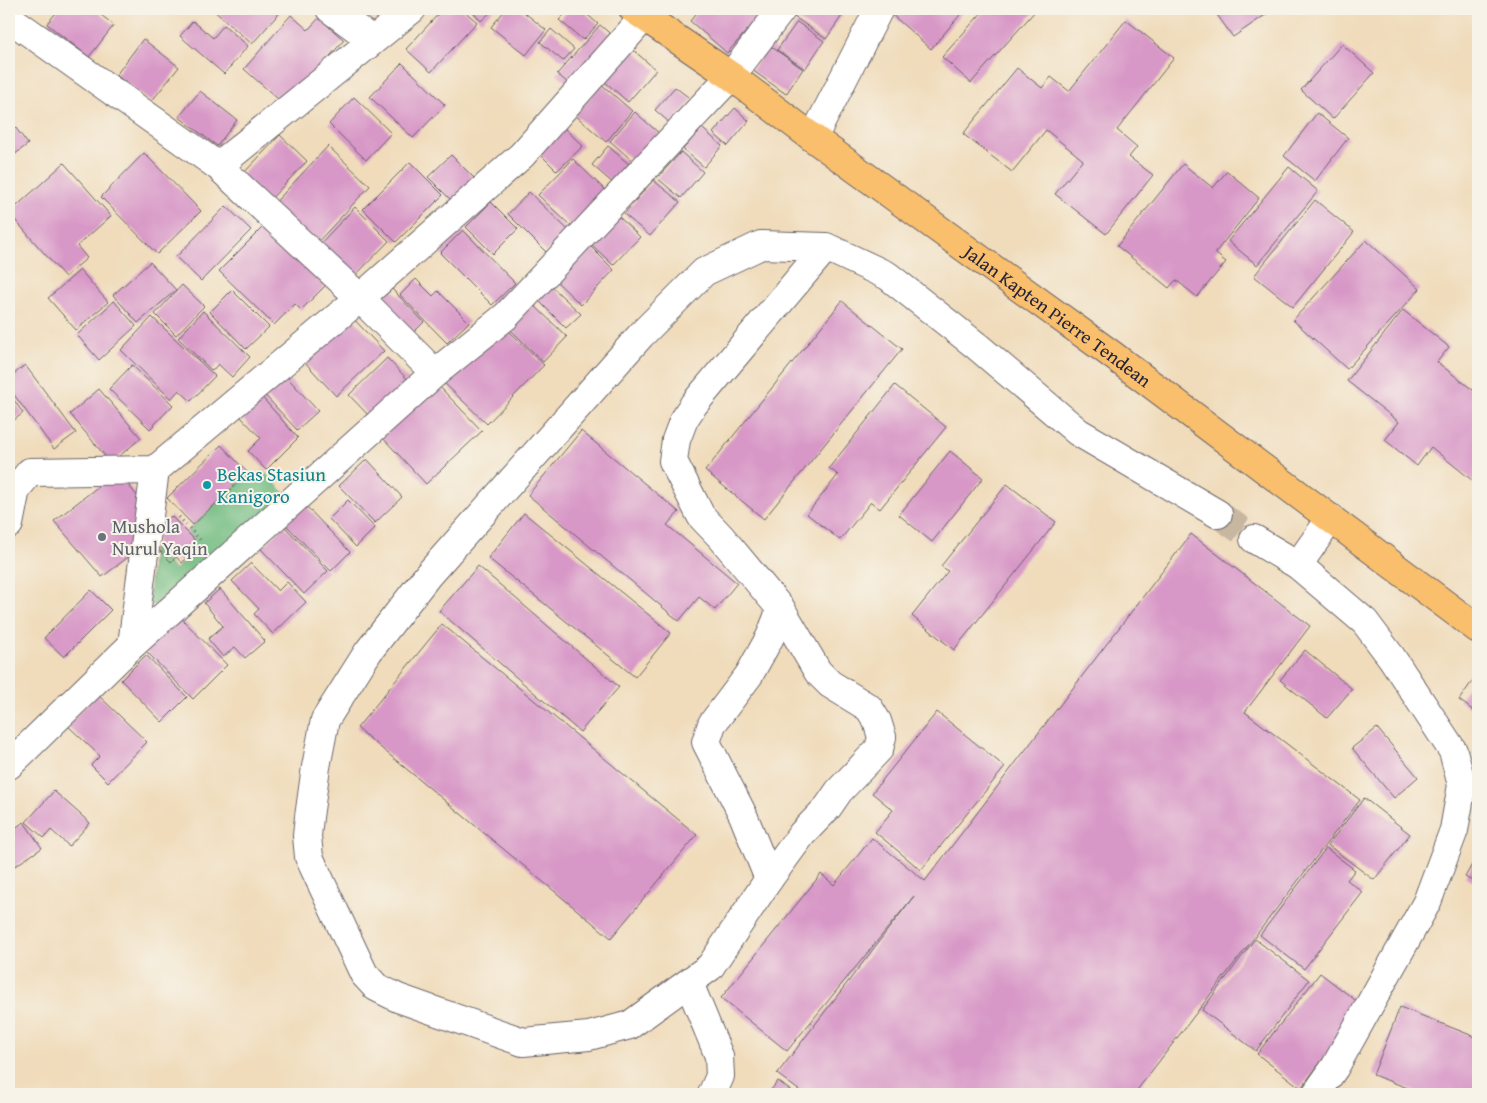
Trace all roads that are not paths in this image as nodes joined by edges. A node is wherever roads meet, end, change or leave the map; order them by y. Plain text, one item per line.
1 (330, 9) edge
2 (412, 9) edge
3 (782, 9) edge
4 (879, 9) edge
5 (639, 13) edge
6 (9, 18) edge
7 (372, 40) junction
8 (731, 76) junction
9 (813, 138) junction
10 (218, 166) junction
11 (826, 247) junction
12 (360, 298) junction
13 (435, 373) junction
14 (154, 480) junction
15 (1218, 514) tunnel mouth
16 (1331, 518) junction
17 (9, 524) edge
18 (1254, 539) tunnel mouth
19 (1298, 564) junction
20 (781, 609) junction
21 (1478, 629) edge
22 (132, 645) junction
23 (9, 765) edge
24 (1470, 775) edge
25 (769, 879) junction
26 (688, 983) junction
27 (712, 1094) edge
28 (1316, 1094) edge

1 - 7 street
2 - 7 street
3 - 8 street
4 - 9 street
5 - 8 main road, Jalan Kapten Pierre Tendean
5 - 12 street
6 - 10 street
7 - 10 street
8 - 9 main road, Jalan Kapten Pierre Tendean
8 - 13 street
9 - 16 main road, Jalan Kapten Pierre Tendean
10 - 12 street
11 - 15 street
11 - 20 street
11 - 26 street
12 - 13 street
12 - 14 street
13 - 22 street
14 - 17 street
14 - 22 street
16 - 19 street
16 - 21 main road, Jalan Kapten Pierre Tendean
18 - 19 street
19 - 24 street
20 - 25 street
20 - 25 street
22 - 23 street
24 - 28 street
25 - 26 street
26 - 27 street

